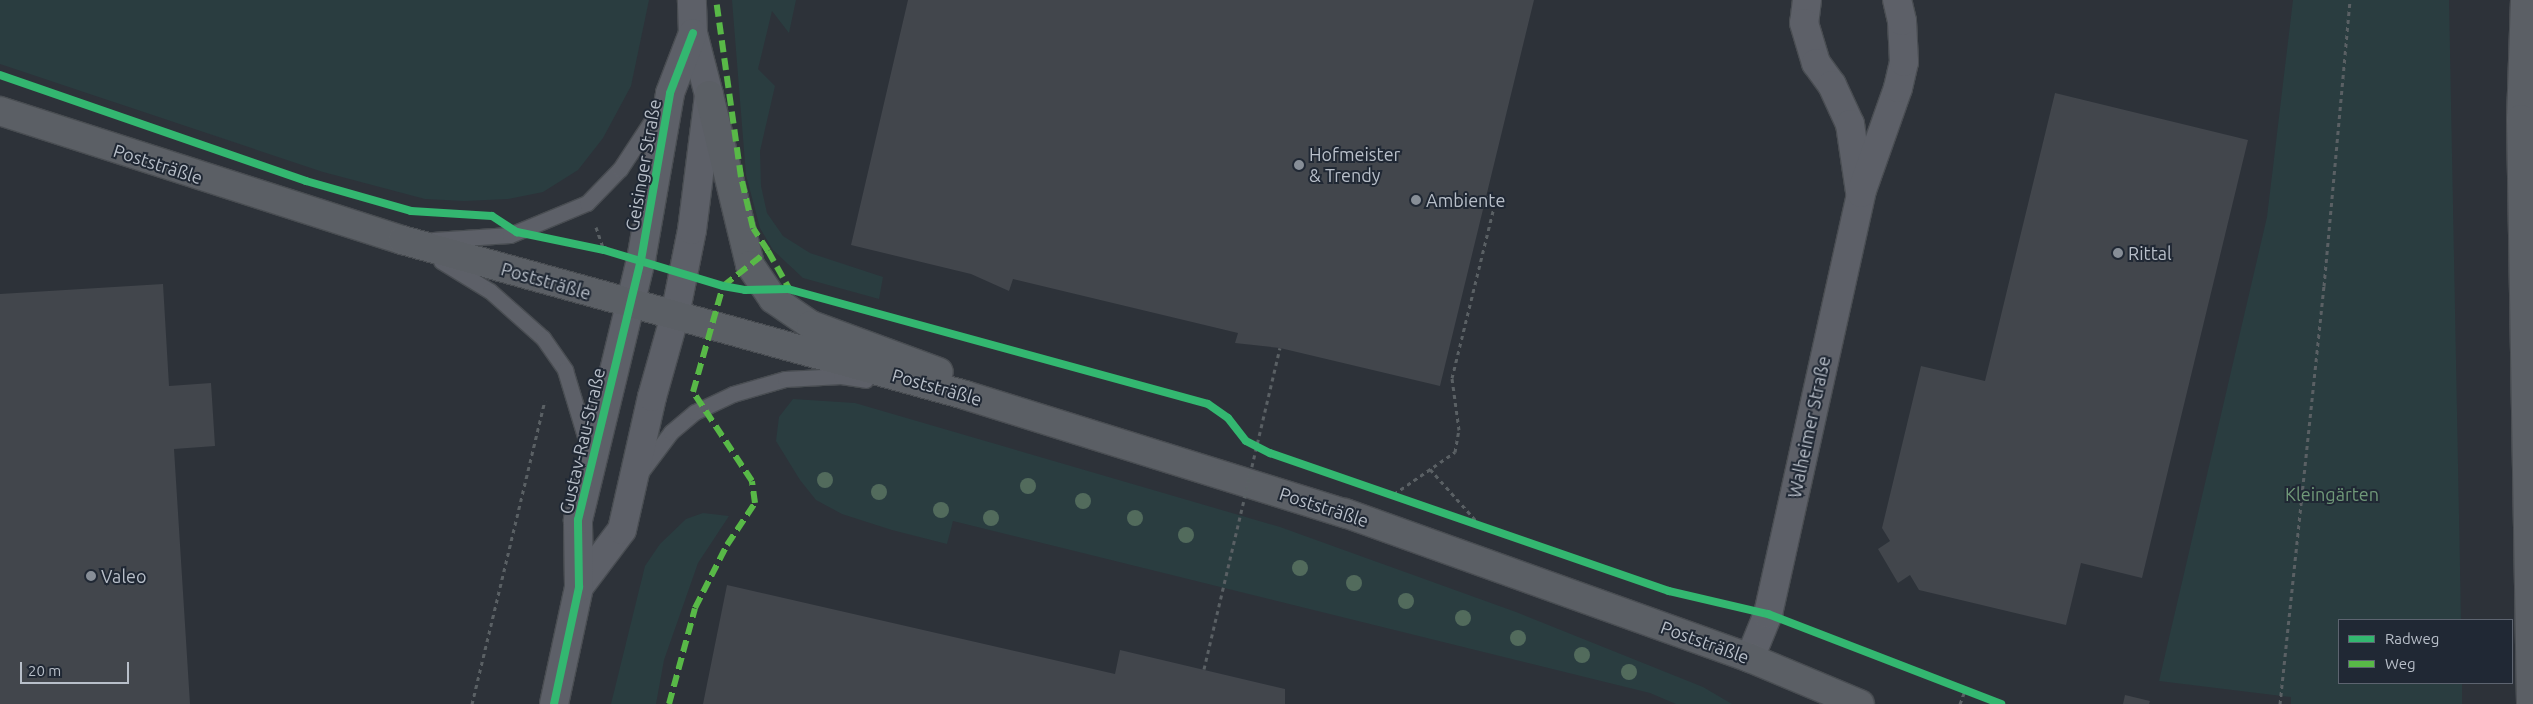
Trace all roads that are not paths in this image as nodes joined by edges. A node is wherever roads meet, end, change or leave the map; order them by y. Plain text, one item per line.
1 (692, 0) edge
2 (1807, 0) edge
3 (1897, 0) edge
4 (2525, 0) edge
5 (693, 33) junction
6 (670, 93) junction
7 (709, 96) junction
8 (0, 111) edge
9 (1861, 193) junction
10 (402, 240) junction
11 (629, 304) junction
12 (676, 315) junction
13 (965, 395) junction
14 (1023, 413) junction
15 (593, 462) junction
16 (632, 483) junction
17 (579, 587) junction
18 (1750, 658) junction
19 (554, 704) edge
20 (1860, 704) edge
21 (2531, 704) edge

1 - 5 street, Geisinger Straße
2 - 9 street, Walheimer Straße
3 - 9 street, Walheimer Straße
4 - 21 main road
5 - 6 street, Geisinger Straße
5 - 7 street, Geisinger Straße
6 - 10 lane
6 - 11 street, Geisinger Straße
7 - 12 street, Geisinger Straße
7 - 14 main road
8 - 10 main road, Poststräßle
9 - 18 street, Walheimer Straße
10 - 11 main road, Poststräßle
10 - 15 lane
11 - 12 main road, Poststräßle
11 - 15 street, Gustav-Rau-Straße
12 - 13 main road, Poststräßle
12 - 16 street, Gustav-Rau-Straße
13 - 14 main road, Poststräßle
13 - 16 lane
14 - 18 main road, Poststräßle
15 - 17 street, Gustav-Rau-Straße
16 - 17 street, Gustav-Rau-Straße
17 - 19 street, Gustav-Rau-Straße
18 - 20 main road, Poststräßle

